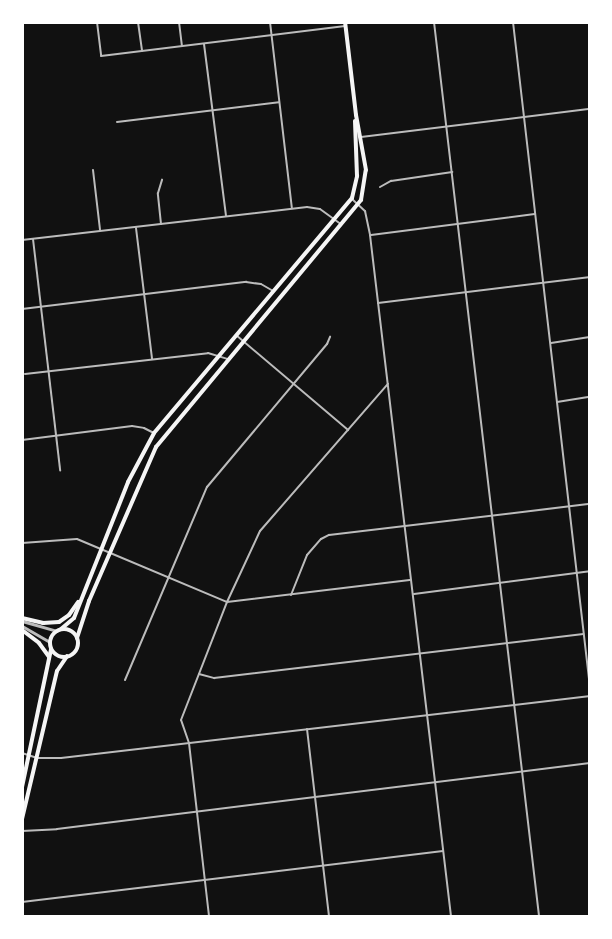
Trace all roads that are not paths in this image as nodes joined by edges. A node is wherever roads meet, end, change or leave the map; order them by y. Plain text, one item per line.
1 (97, 22) edge
2 (138, 22) edge
3 (179, 22) edge
4 (270, 22) edge
5 (434, 22) edge
6 (513, 22) edge
7 (345, 24) edge
8 (271, 35) junction
9 (204, 44) junction
10 (182, 46) junction
11 (142, 51) junction
12 (279, 102) junction
13 (590, 109) edge
14 (212, 110) junction
15 (356, 115) junction
16 (523, 118) junction
17 (117, 122) dead end
18 (446, 127) junction
19 (361, 137) junction
20 (93, 170) dead end
21 (452, 172) junction
22 (162, 180) dead end
23 (380, 187) dead end
24 (352, 198) junction
25 (359, 203) junction
26 (292, 208) junction
27 (535, 214) junction
28 (226, 216) junction
29 (335, 219) junction
30 (458, 223) junction
31 (161, 224) junction
32 (341, 224) junction
33 (136, 228) junction
34 (100, 231) junction
35 (370, 235) junction
36 (33, 239) junction
37 (22, 240) edge
38 (590, 277) edge
39 (543, 283) junction
40 (273, 291) junction
41 (466, 292) junction
42 (144, 295) junction
43 (378, 303) junction
44 (41, 307) junction
45 (22, 309) edge
46 (236, 335) junction
47 (330, 337) dead end
48 (590, 337) edge
49 (243, 341) junction
50 (550, 343) junction
51 (219, 354) junction
52 (152, 359) junction
53 (228, 359) junction
54 (48, 372) junction
55 (25, 374) dead end
56 (293, 384) junction
57 (388, 384) junction
58 (590, 397) edge
59 (557, 402) junction
60 (348, 429) junction
61 (154, 433) junction
62 (57, 436) junction
63 (22, 440) edge
64 (60, 470) dead end
65 (590, 504) edge
66 (569, 507) junction
67 (492, 516) junction
68 (405, 526) junction
69 (22, 543) edge
70 (102, 548) junction
71 (110, 551) junction
72 (590, 571) edge
73 (576, 572) junction
74 (169, 578) junction
75 (411, 580) junction
76 (500, 582) junction
77 (412, 594) junction
78 (291, 595) junction
79 (81, 596) junction
80 (227, 602) junction
81 (22, 620) edge
82 (22, 628) edge
83 (59, 630) junction
84 (584, 634) junction
85 (76, 638) junction
86 (50, 642) junction
87 (507, 644) junction
88 (51, 649) junction
89 (420, 655) junction
90 (67, 656) junction
91 (49, 657) junction
92 (199, 673) junction
93 (125, 680) dead end
94 (590, 687) edge
95 (590, 696) edge
96 (514, 704) junction
97 (427, 714) junction
98 (307, 729) junction
99 (189, 742) junction
100 (22, 753) edge
101 (28, 755) junction
102 (36, 758) junction
103 (590, 763) edge
104 (522, 772) junction
105 (435, 782) junction
106 (22, 787) edge
107 (315, 797) junction
108 (196, 812) junction
109 (22, 819) edge
110 (22, 831) edge
111 (443, 851) junction
112 (323, 865) junction
113 (204, 878) junction
114 (22, 902) edge
115 (209, 916) edge
116 (329, 916) edge
117 (451, 916) edge
118 (539, 916) edge

1 - 11 street
2 - 11 street
3 - 10 street
4 - 8 street
5 - 18 street
6 - 16 street
7 - 8 street
7 - 15 main road
8 - 9 street
8 - 12 street
9 - 10 street
9 - 14 street
10 - 11 street
12 - 14 street
12 - 26 street
13 - 16 street
14 - 17 street
14 - 28 street
15 - 19 main road
15 - 24 main road
16 - 18 street
16 - 27 street
18 - 19 street
18 - 21 street
19 - 25 main road
20 - 34 street
21 - 23 street
21 - 30 street
22 - 31 street
24 - 25 street
24 - 29 main road
25 - 32 main road
25 - 35 street
26 - 28 street
26 - 29 street
27 - 30 street
27 - 39 street
28 - 31 street
29 - 32 street
29 - 40 main road
30 - 35 street
30 - 41 street
31 - 33 street
32 - 49 main road
33 - 34 street
33 - 42 street
34 - 36 street
35 - 43 street
36 - 37 street
36 - 44 street
38 - 39 street
39 - 41 street
39 - 50 street
40 - 42 street
40 - 46 main road
41 - 43 street
41 - 67 street
42 - 44 street
42 - 52 street
43 - 57 street
44 - 45 street
44 - 54 street
46 - 49 street
46 - 51 main road
47 - 56 street
48 - 50 street
49 - 53 main road
49 - 56 street
50 - 59 street
51 - 52 street
51 - 53 street
51 - 61 main road
52 - 54 street
53 - 71 main road
54 - 55 street
54 - 62 street
56 - 60 street
56 - 74 street
57 - 60 street
57 - 68 street
58 - 59 street
59 - 66 street
60 - 80 street
61 - 62 street
61 - 70 main road
62 - 63 street
62 - 64 street
65 - 66 street
66 - 67 street
66 - 73 street
67 - 68 street
67 - 76 street
68 - 75 street
68 - 78 street
69 - 70 street
70 - 71 street
70 - 79 main road
71 - 74 street
71 - 85 main road
72 - 73 street
73 - 76 street
73 - 84 street
74 - 80 street
74 - 93 street
75 - 77 street
75 - 78 street
76 - 77 street
76 - 87 street
77 - 89 street
78 - 80 street
79 - 81 main road
79 - 83 main road
80 - 92 street
81 - 83 street
82 - 86 street
82 - 91 main road
83 - 85 main road
83 - 86 main road
84 - 87 street
84 - 94 street
85 - 90 main road
86 - 88 main road
87 - 89 street
87 - 96 street
88 - 90 main road
88 - 91 main road
89 - 92 street
89 - 97 street
90 - 102 main road
91 - 101 main road
92 - 99 street
95 - 96 street
96 - 97 street
96 - 104 street
97 - 98 street
97 - 105 street
98 - 99 street
98 - 107 street
99 - 102 street
99 - 108 street
100 - 101 street
101 - 102 street
101 - 106 main road
102 - 109 main road
103 - 104 street
104 - 105 street
104 - 118 street
105 - 107 street
105 - 111 street
107 - 108 street
107 - 112 street
108 - 110 street
108 - 113 street
111 - 112 street
111 - 117 street
112 - 113 street
112 - 116 street
113 - 114 street
113 - 115 street

